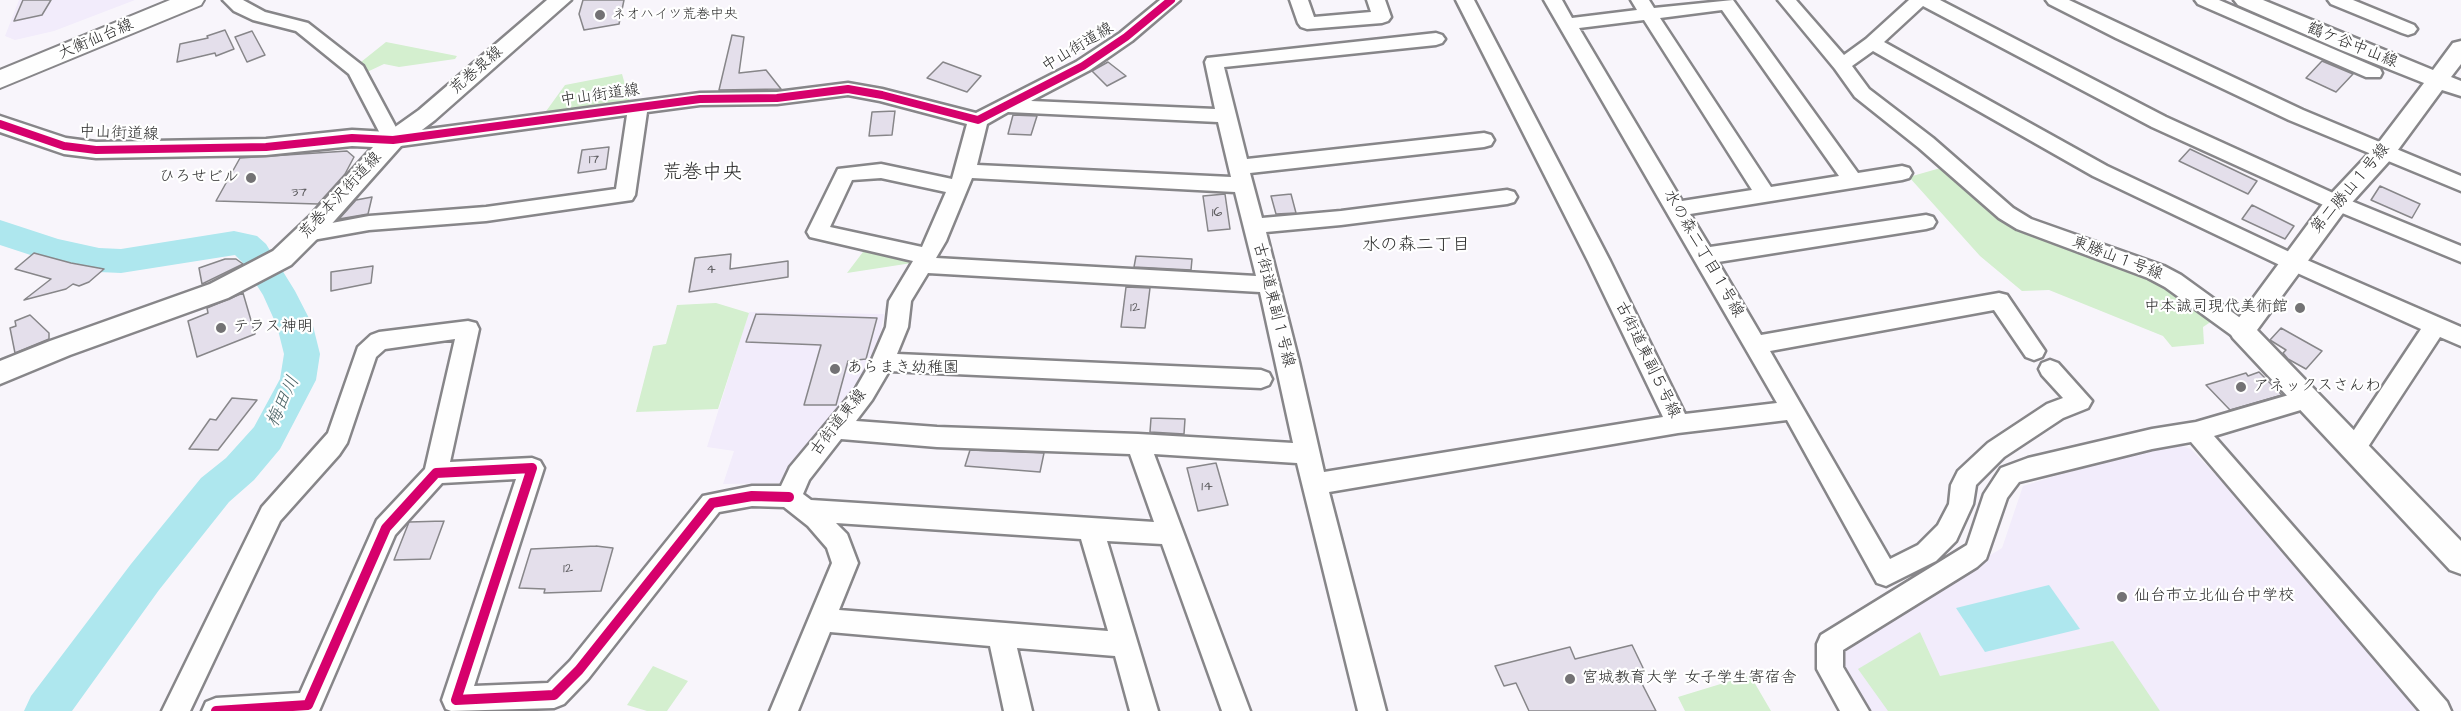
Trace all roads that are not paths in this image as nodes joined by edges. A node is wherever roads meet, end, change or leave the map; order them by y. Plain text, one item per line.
1 (161, 0) edge
2 (192, 0) edge
3 (232, 0) edge
4 (560, 0) edge
5 (1171, 0) edge
6 (1299, 0) edge
7 (1376, 0) edge
8 (1465, 0) edge
9 (1553, 0) edge
10 (1787, 0) edge
11 (1919, 0) edge
12 (1926, 0) edge
13 (2055, 0) edge
14 (2204, 0) edge
15 (2245, 0) edge
16 (2290, 0) edge
17 (2337, 0) edge
18 (1725, 2) edge
19 (1645, 7) edge
20 (1567, 24) junction
21 (2409, 29) dead end
22 (2354, 36) junction
23 (1437, 39) dead end
24 (1872, 43) junction
25 (1842, 65) junction
26 (2452, 65) edge
27 (0, 66) edge
28 (2373, 74) dead end
29 (0, 80) edge
30 (2461, 89) edge
31 (638, 106) junction
32 (1004, 106) junction
33 (1226, 116) junction
34 (978, 120) junction
35 (0, 124) edge
36 (393, 140) junction
37 (1484, 140) dead end
38 (2384, 152) junction
39 (1902, 173) dead end
40 (1241, 176) junction
41 (962, 179) junction
42 (1853, 181) junction
43 (2461, 184) edge
44 (1765, 194) junction
45 (1507, 196) dead end
46 (2337, 203) junction
47 (1677, 208) junction
48 (1926, 222) dead end
49 (1253, 226) junction
50 (307, 234) junction
51 (2461, 254) edge
52 (1704, 256) junction
53 (924, 260) junction
54 (2292, 262) junction
55 (1269, 285) junction
56 (2435, 326) junction
57 (2242, 331) junction
58 (2461, 337) edge
59 (1754, 345) junction
60 (2034, 351) dead end
61 (882, 362) junction
62 (2050, 369) dead end
63 (0, 373) edge
64 (1261, 379) dead end
65 (2306, 399) junction
66 (1792, 410) junction
67 (1678, 424) junction
68 (834, 429) junction
69 (2196, 432) junction
70 (1138, 444) junction
71 (2354, 449) junction
72 (1307, 454) junction
73 (436, 473) junction
74 (1315, 484) junction
75 (797, 503) junction
76 (1091, 529) junction
77 (1171, 534) junction
78 (2461, 561) edge
79 (822, 620) junction
80 (1001, 635) junction
81 (1125, 645) junction
82 (176, 711) edge
83 (216, 711) edge
84 (784, 711) edge
85 (1018, 711) edge
86 (1144, 711) edge
87 (1236, 711) edge
88 (1372, 711) edge
89 (1855, 711) edge
90 (2438, 711) edge

1 - 27 main road, 大衡仙台線
2 - 29 main road, 大衡仙台線
3 - 36 street, 荒巻本沢街道線
4 - 36 street, 荒巻泉線
5 - 32 street, 中山街道線
6 - 7 street
8 - 67 street, 古街道東副５号線
9 - 20 street, 水の森二丁目１号線
10 - 25 street, 東勝山１号線
11 - 24 street
12 - 46 street
13 - 38 street
14 - 22 street
15 - 22 street, 鶴ケ谷中山線
16 - 22 street
17 - 22 street
18 - 19 street
18 - 42 street
19 - 20 street
19 - 44 street
20 - 47 street, 水の森二丁目１号線
21 - 22 street
22 - 26 street, 鶴ケ谷中山線
22 - 28 street
23 - 33 street, 古街道東副１号線
24 - 25 street
24 - 54 street
25 - 57 street, 東勝山１号線
26 - 30 street, 鶴ケ谷中山線
26 - 38 street, 第二勝山１号線
31 - 34 street, 中山街道線
31 - 36 street, 中山街道線
31 - 50 street
32 - 33 street
32 - 34 street, 中山街道線
33 - 40 street, 古街道東副１号線
34 - 41 street, 古街道東線
35 - 36 street, 中山街道線
36 - 50 street, 荒巻本沢街道線
37 - 40 street
38 - 43 street
38 - 46 street, 第二勝山１号線
39 - 42 street
40 - 41 street
40 - 49 street, 古街道東副１号線
41 - 53 street, 古街道東線
41 - 53 street
42 - 44 street
44 - 47 street
45 - 49 street
46 - 51 street
46 - 54 street, 第二勝山１号線
47 - 52 street, 水の森二丁目１号線
48 - 52 street
49 - 55 street, 古街道東副１号線
50 - 63 street, 荒巻本沢街道線
52 - 59 street, 水の森二丁目１号線
53 - 55 street
53 - 61 street, 古街道東線
54 - 56 street
54 - 57 street, 第二勝山１号線
55 - 72 street, 古街道東副１号線
56 - 58 street
56 - 71 street
57 - 65 street, 東勝山１号線
59 - 60 street
59 - 66 street, 水の森二丁目１号線
61 - 64 street
61 - 68 street, 古街道東線
62 - 66 street, 水の森二丁目１号線
65 - 69 street
65 - 71 street, 東勝山１号線
66 - 67 street
67 - 74 street, 古街道東副５号線
68 - 70 street
68 - 75 street, 古街道東線
69 - 89 street
69 - 90 street
70 - 72 street
70 - 77 street
71 - 78 street, 東勝山１号線
72 - 74 street, 古街道東副１号線
73 - 75 street
73 - 82 street
73 - 83 street
74 - 88 street, 古街道東副１号線
75 - 76 street
75 - 79 street
76 - 77 street
76 - 81 street
77 - 87 street
79 - 80 street
79 - 84 street
80 - 81 street
80 - 85 street
81 - 86 street

